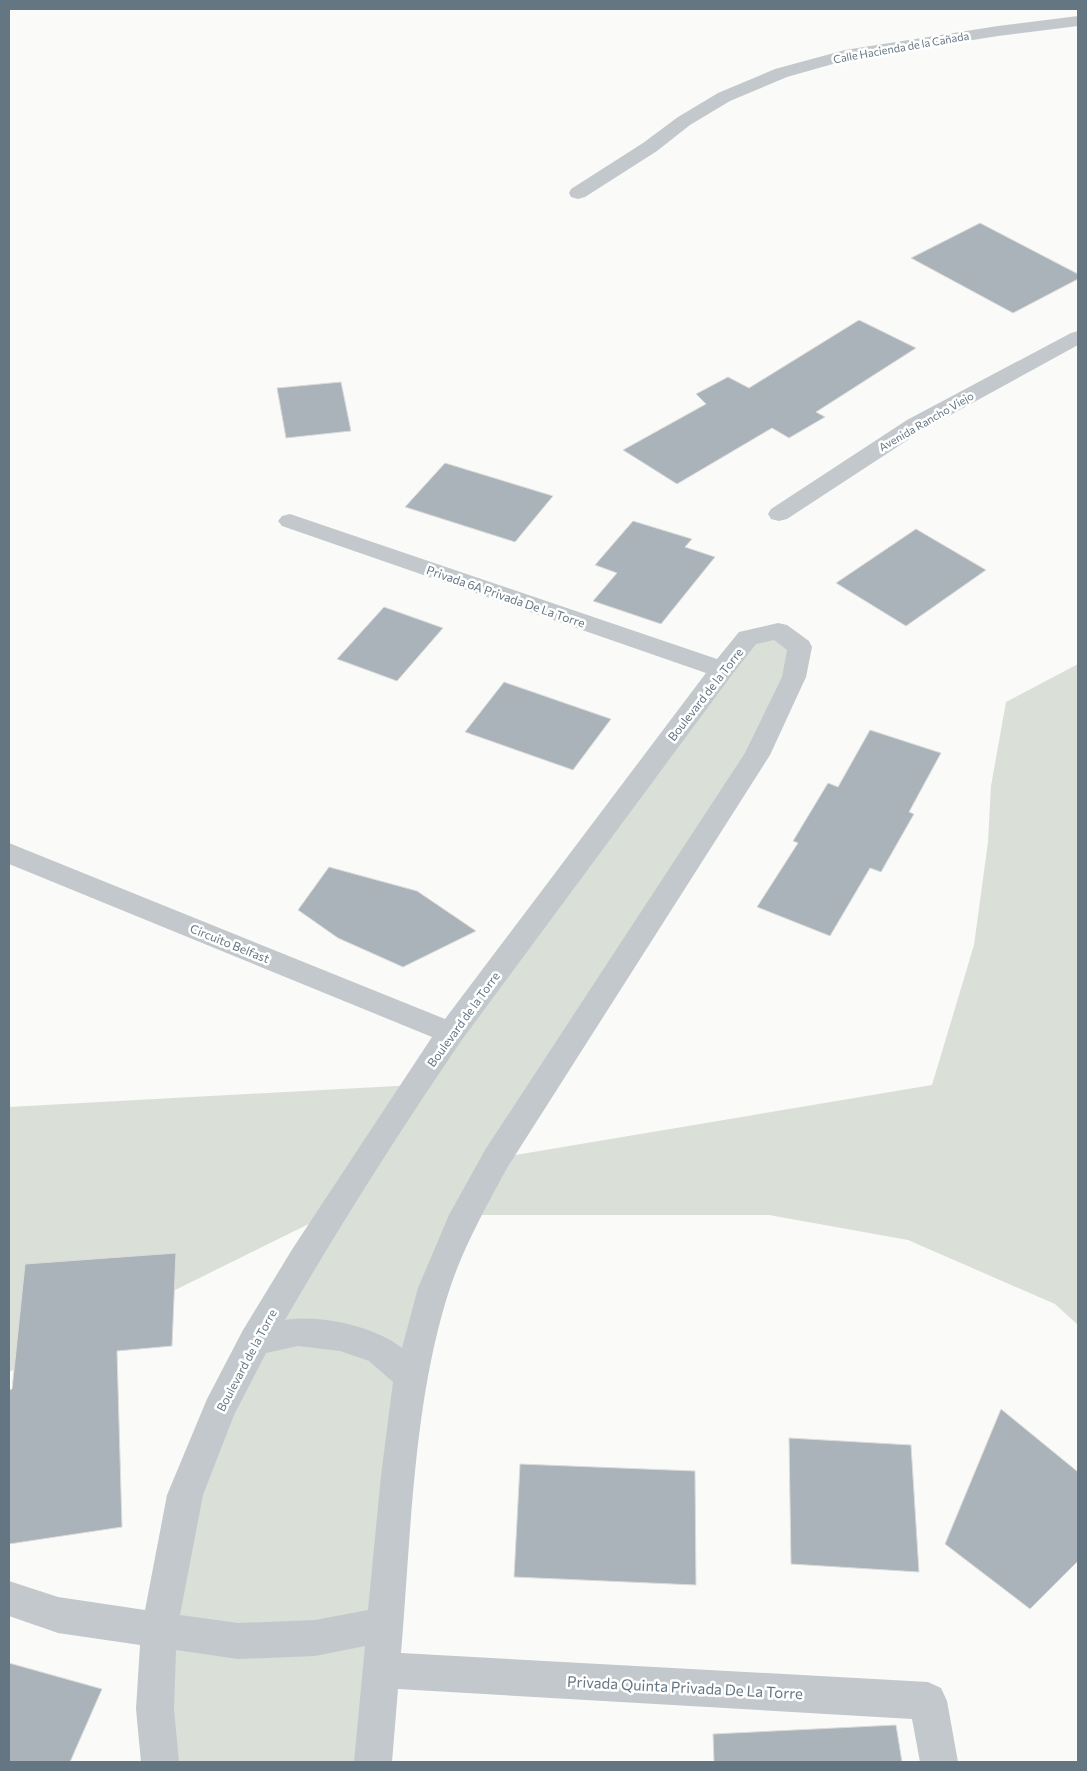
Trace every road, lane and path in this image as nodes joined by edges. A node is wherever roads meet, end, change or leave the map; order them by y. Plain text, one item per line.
1 (1078, 21) edge
2 (578, 194) dead end
3 (1078, 337) edge
4 (779, 514) dead end
5 (290, 522) dead end
6 (722, 670) junction
7 (9, 853) edge
8 (451, 1033) junction
9 (255, 1340) junction
10 (411, 1376) junction
11 (9, 1599) edge
12 (385, 1624) junction
13 (159, 1631) junction
14 (380, 1670) junction
15 (160, 1762) edge
16 (373, 1762) edge
17 (938, 1762) edge

1 - 2 street, Calle Hacienda de la Cañada
3 - 4 street, Avenida Rancho Viejo
5 - 6 street, Privada 6A Privada De La Torre
6 - 8 street, Boulevard de la Torre
6 - 10 street, Boulevard de la Torre
7 - 8 street, Circuito Belfast
8 - 9 street, Boulevard de la Torre
9 - 10 street
9 - 13 street, Boulevard de la Torre
10 - 12 street, Boulevard de la Torre
11 - 13 street
12 - 13 street
12 - 14 street, Boulevard de la Torre
13 - 15 street, Boulevard de la Torre
14 - 16 street, Boulevard de la Torre
14 - 17 street, Privada Quinta Privada De La Torre

